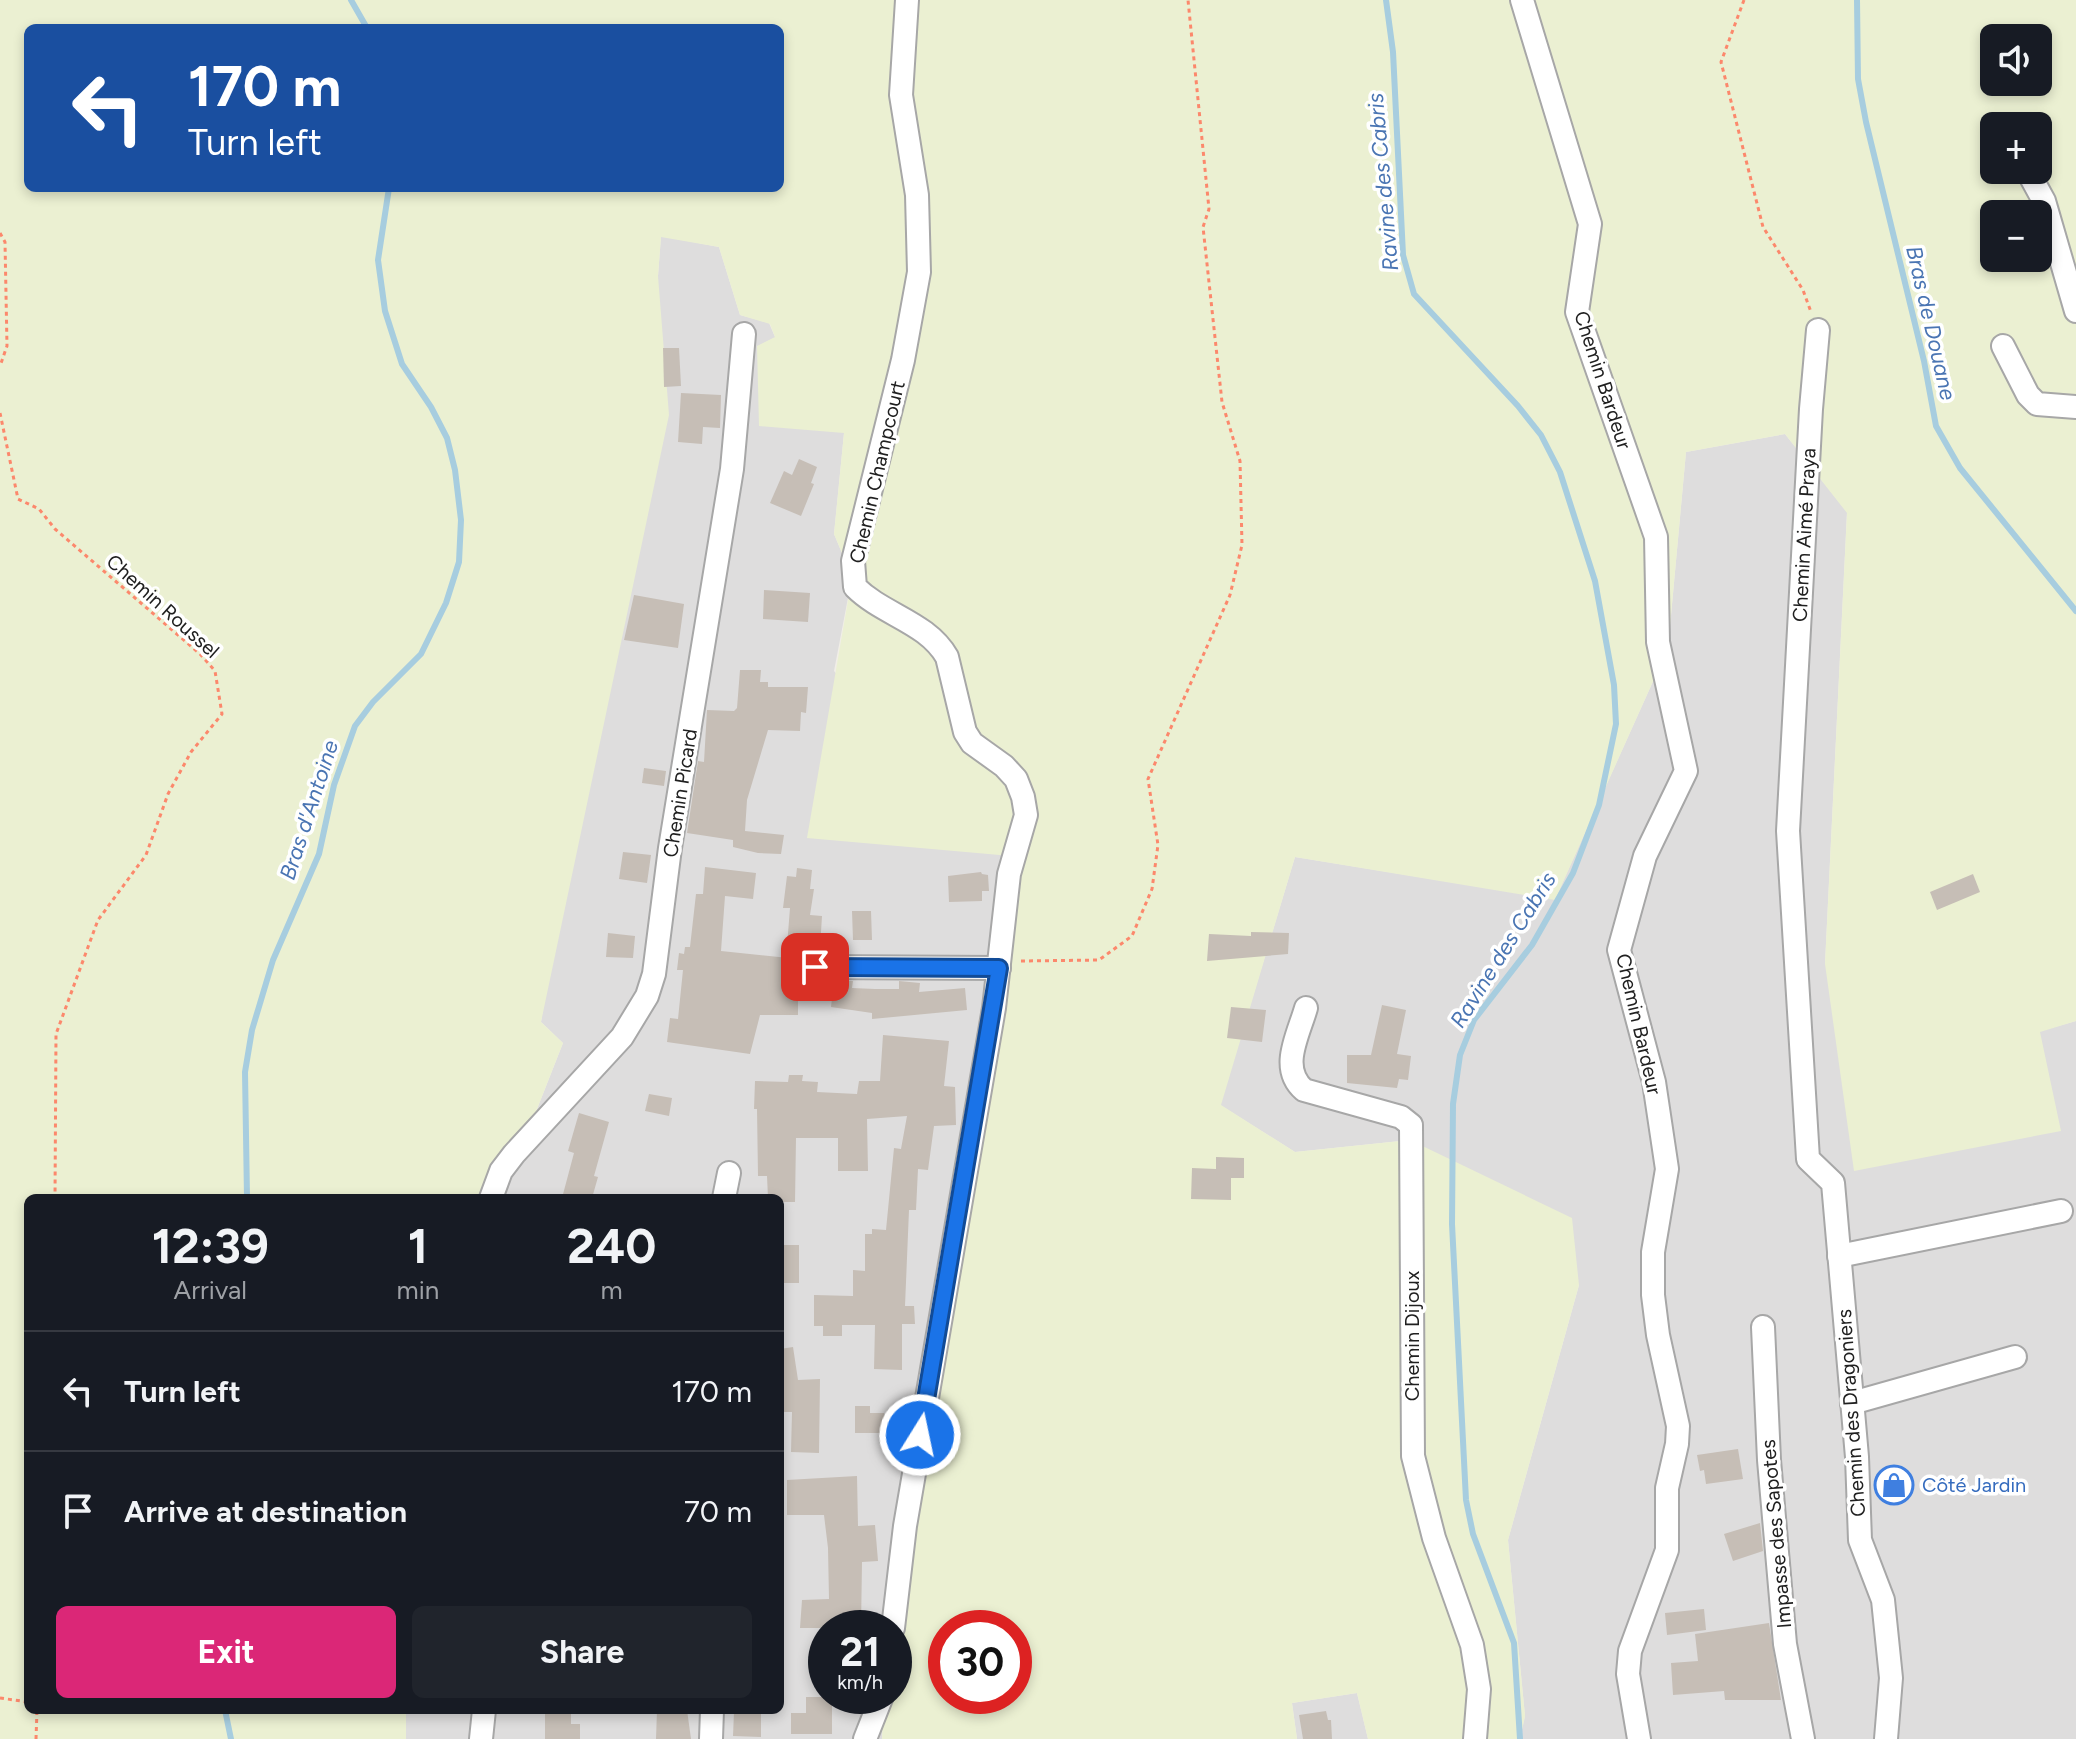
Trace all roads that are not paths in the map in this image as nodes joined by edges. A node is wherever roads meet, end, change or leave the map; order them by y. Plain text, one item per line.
1 (907, 0) edge
2 (1522, 0) edge
3 (2035, 184) edge
4 (2076, 311) edge
5 (1818, 330) road end
6 (744, 334) dead end
7 (2003, 346) dead end
8 (2076, 407) edge
9 (999, 965) junction
10 (815, 967) dead end
11 (1306, 1008) dead end
12 (1802, 1094) joint
13 (729, 1173) dead end
14 (492, 1194) edge
15 (725, 1194) edge
16 (2061, 1211) dead end
17 (1839, 1256) junction
18 (1763, 1327) dead end
19 (2015, 1357) dead end
20 (1852, 1403) junction
21 (895, 1610) edge
22 (484, 1714) edge
23 (712, 1714) edge
24 (875, 1714) edge
25 (481, 1739) edge
26 (711, 1739) edge
27 (865, 1739) edge
28 (1475, 1739) edge
29 (1639, 1739) edge
30 (1803, 1739) edge
31 (1886, 1739) edge

1 - 9 street, Chemin Champcourt
2 - 29 street, Chemin Bardeur
3 - 4 street
5 - 12 street, Chemin Aimé Praya
6 - 14 street, Chemin Picard
7 - 8 street
9 - 10 street
9 - 21 street, Chemin Champcourt
11 - 28 street, Chemin Dijoux
12 - 17 street, Chemin des Dragoniers
13 - 15 street
16 - 17 street
17 - 20 street, Chemin des Dragoniers
18 - 30 street, Impasse des Sapotes
19 - 20 street
20 - 31 street, Chemin des Dragoniers
22 - 25 street
23 - 26 street
24 - 27 street

